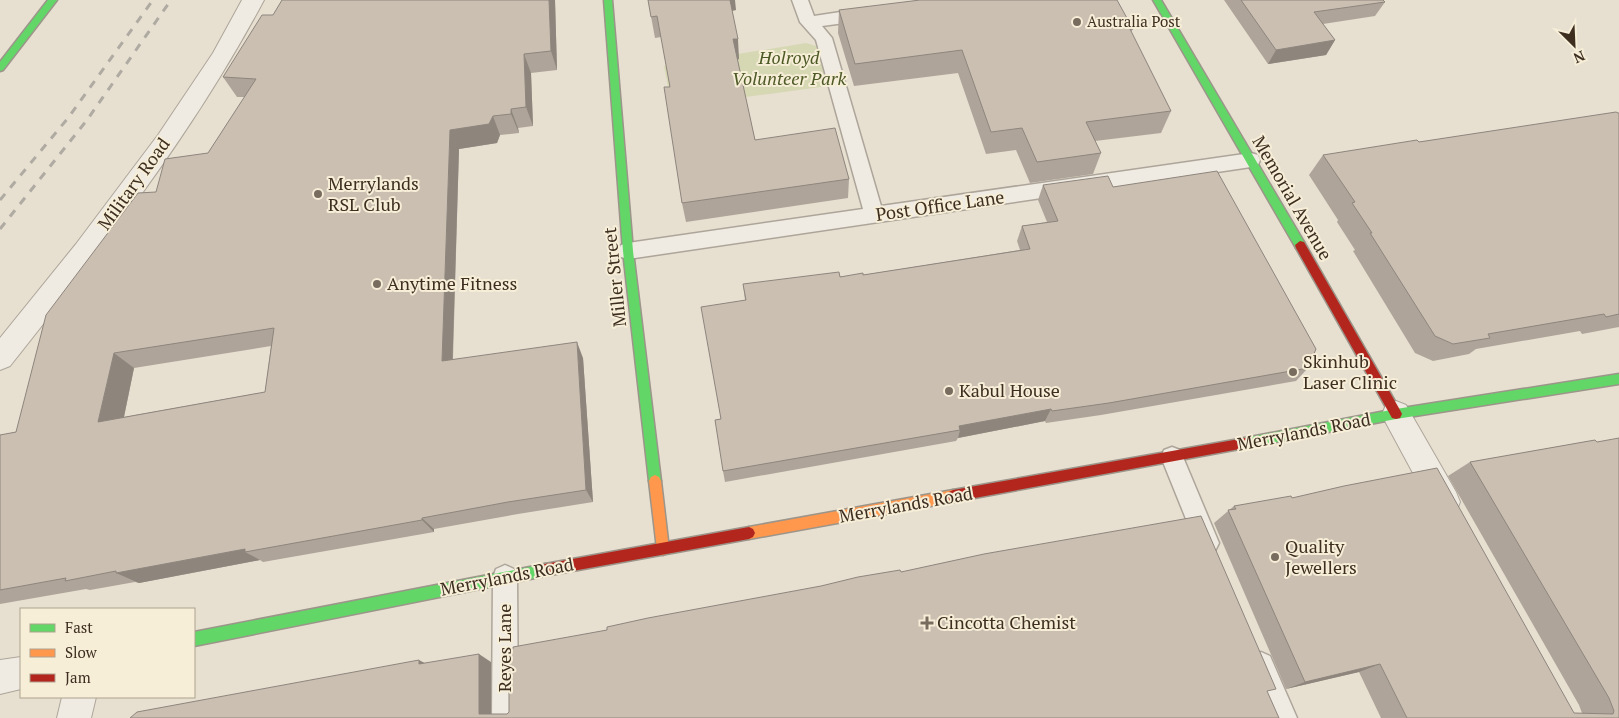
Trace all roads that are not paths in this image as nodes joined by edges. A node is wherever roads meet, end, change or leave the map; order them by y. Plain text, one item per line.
1 (53, 0) edge
2 (253, 0) edge
3 (608, 0) edge
4 (800, 0) edge
5 (1157, 0) edge
6 (887, 12) edge
7 (808, 22) junction
8 (0, 68) edge
9 (1251, 160) junction
10 (874, 215) junction
11 (628, 251) junction
12 (0, 358) edge
13 (1619, 379) edge
14 (1396, 414) junction
15 (1172, 457) junction
16 (1460, 530) edge
17 (663, 549) junction
18 (1218, 566) edge
19 (505, 577) junction
20 (195, 639) edge
21 (1253, 647) edge
22 (20, 673) edge
23 (0, 677) edge
24 (79, 698) edge
25 (74, 718) edge
26 (505, 718) edge
27 (1284, 718) edge

1 - 8 street
2 - 12 street, Military Road
3 - 11 street, Miller Street
4 - 7 lane
5 - 9 street, Memorial Avenue
6 - 7 lane
7 - 10 lane
9 - 10 lane, Post Office Lane
9 - 14 street, Memorial Avenue
10 - 11 lane, Post Office Lane
11 - 17 street, Miller Street
13 - 14 street, Merrylands Road
14 - 15 street, Merrylands Road
14 - 16 street
15 - 17 street, Merrylands Road
15 - 18 lane
17 - 19 street, Merrylands Road
19 - 20 street, Merrylands Road
19 - 26 lane, Reyes Lane
21 - 27 lane
22 - 23 street
24 - 25 street

